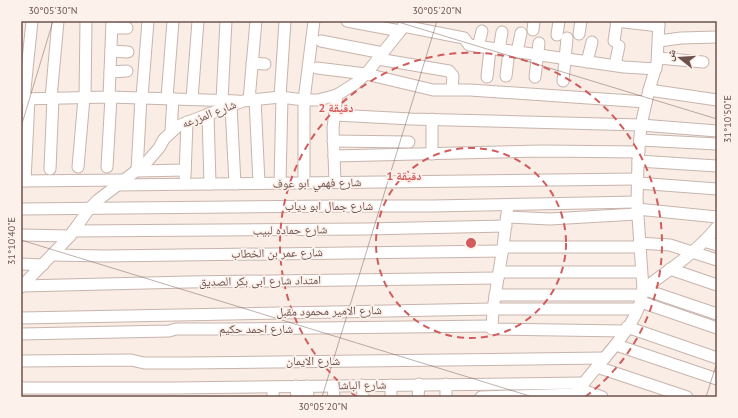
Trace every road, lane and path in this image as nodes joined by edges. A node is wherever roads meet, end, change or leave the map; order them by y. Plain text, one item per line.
1 (32, 21) edge
2 (58, 21) edge
3 (86, 21) edge
4 (148, 21) edge
5 (173, 21) edge
6 (198, 21) edge
7 (226, 21) edge
8 (256, 21) edge
9 (285, 21) edge
10 (314, 21) edge
11 (347, 21) edge
12 (559, 21) edge
13 (581, 21) edge
14 (617, 21) edge
15 (659, 24) edge
16 (112, 25) edge
17 (404, 26) edge
18 (127, 28) dead end
19 (482, 30) dead end
20 (502, 32) dead end
21 (521, 33) dead end
22 (579, 34) dead end
23 (717, 37) edge
24 (321, 41) dead end
25 (659, 41) junction
26 (539, 42) dead end
27 (592, 42) dead end
28 (478, 47) junction
29 (504, 50) junction
30 (111, 51) junction
31 (128, 52) dead end
32 (537, 55) junction
33 (380, 56) junction
34 (565, 58) junction
35 (658, 58) junction
36 (587, 62) junction
37 (704, 62) dead end
38 (252, 63) junction
39 (265, 64) dead end
40 (615, 65) junction
41 (317, 68) dead end
42 (656, 69) junction
43 (127, 71) dead end
44 (110, 72) junction
45 (366, 74) junction
46 (506, 76) dead end
47 (487, 77) dead end
48 (535, 77) dead end
49 (562, 81) dead end
50 (452, 89) junction
51 (649, 90) junction
52 (337, 95) junction
53 (110, 97) junction
54 (142, 97) junction
55 (281, 97) junction
56 (52, 98) junction
57 (84, 98) junction
58 (170, 98) junction
59 (25, 99) edge
60 (192, 99) junction
61 (249, 100) junction
62 (304, 100) junction
63 (717, 100) edge
64 (646, 102) junction
65 (226, 103) junction
66 (208, 114) junction
67 (335, 115) junction
68 (432, 119) junction
69 (187, 122) junction
70 (641, 126) junction
71 (717, 130) edge
72 (171, 131) junction
73 (640, 140) junction
74 (333, 141) junction
75 (409, 142) dead end
76 (717, 144) edge
77 (432, 154) junction
78 (334, 156) junction
79 (639, 156) junction
80 (717, 166) edge
81 (78, 167) dead end
82 (107, 167) dead end
83 (50, 169) dead end
84 (185, 170) junction
85 (137, 171) junction
86 (23, 181) edge
87 (637, 181) junction
88 (304, 182) junction
89 (334, 182) junction
90 (120, 183) junction
91 (280, 183) junction
92 (210, 184) junction
93 (235, 184) junction
94 (259, 184) junction
95 (185, 185) junction
96 (717, 189) edge
97 (508, 204) junction
98 (637, 208) junction
99 (21, 209) edge
100 (90, 209) junction
101 (717, 217) edge
102 (506, 222) junction
103 (717, 227) edge
104 (72, 234) junction
105 (21, 236) edge
106 (704, 241) junction
107 (640, 245) junction
108 (717, 246) edge
109 (503, 249) junction
110 (692, 252) junction
111 (52, 255) junction
112 (717, 260) edge
113 (21, 264) edge
114 (43, 265) junction
115 (670, 269) junction
116 (641, 272) junction
117 (499, 275) junction
118 (717, 285) edge
119 (21, 286) edge
120 (495, 295) junction
121 (641, 299) junction
122 (493, 309) junction
123 (717, 314) edge
124 (21, 318) edge
125 (492, 327) junction
126 (717, 328) edge
127 (626, 329) junction
128 (21, 334) edge
129 (616, 345) junction
130 (605, 358) junction
131 (717, 358) edge
132 (21, 361) edge
133 (597, 367) junction
134 (717, 379) edge
135 (419, 384) junction
136 (446, 384) junction
137 (488, 384) junction
138 (362, 385) junction
139 (390, 385) junction
140 (21, 388) edge
141 (334, 391) edge
142 (578, 391) edge
143 (201, 392) edge
144 (221, 392) edge
145 (245, 392) edge
146 (273, 392) edge
147 (302, 392) edge
148 (173, 393) edge
149 (363, 397) edge
150 (391, 397) edge
151 (418, 397) edge
152 (446, 397) edge
153 (481, 397) edge
154 (487, 397) edge
155 (602, 397) edge
156 (687, 397) edge

1 - 59 street
2 - 56 street
3 - 57 street
4 - 54 street
5 - 58 street
6 - 60 street
7 - 65 street
8 - 38 street
9 - 55 street
10 - 62 street
11 - 17 street
12 - 34 street
13 - 22 street
14 - 15 street
14 - 40 street
15 - 25 street
16 - 18 street
16 - 30 street
17 - 28 street
17 - 33 street
19 - 28 street
20 - 29 street
21 - 29 street
23 - 25 street
24 - 33 street
25 - 35 street
26 - 32 street
27 - 36 street
28 - 29 street
29 - 32 street
29 - 46 street
29 - 47 street
30 - 31 street
30 - 44 street
32 - 34 street
32 - 48 street
33 - 45 street
33 - 50 street
34 - 36 street
34 - 49 street
35 - 37 street
35 - 42 street
36 - 40 street
38 - 39 street
38 - 61 street
40 - 42 street
41 - 45 street
42 - 51 street
43 - 44 street
44 - 53 street
45 - 50 street
45 - 52 street
50 - 64 street
51 - 63 street
51 - 64 street
52 - 62 street
52 - 67 street
53 - 54 street
53 - 57 street
53 - 82 street
54 - 58 street
54 - 85 street
55 - 61 street
55 - 62 street
55 - 91 street
56 - 57 street
56 - 59 street
56 - 83 street
57 - 81 street
58 - 60 street
58 - 72 street
59 - 86 street
60 - 65 street
61 - 65 street
61 - 94 street
62 - 88 street
64 - 70 street
65 - 66 street, شارع المزرعه
65 - 93 street
66 - 69 street, شارع المزرعه
66 - 92 street
67 - 68 street
67 - 74 street
68 - 70 street
68 - 77 street
69 - 72 street, شارع المزرعه
69 - 84 street
70 - 71 street
70 - 73 street
72 - 85 street, شارع المزرعه
73 - 76 street
73 - 79 street
74 - 75 street
74 - 78 street
77 - 78 street
77 - 79 street
78 - 89 street
79 - 80 street
79 - 87 street
84 - 85 street
84 - 95 street
85 - 90 street, شارع المزرعه
86 - 90 street, شارع فهمي ابو عوف
87 - 89 street, شارع فهمي ابو عوف
87 - 96 street, شارع فهمي ابو عوف
87 - 98 street
88 - 89 street, شارع فهمي ابو عوف
88 - 91 street, شارع فهمي ابو عوف
90 - 95 street, شارع فهمي ابو عوف
90 - 100 street, شارع المزرعه
91 - 94 street, شارع فهمي ابو عوف
92 - 93 street, شارع فهمي ابو عوف
92 - 95 street, شارع فهمي ابو عوف
93 - 94 street, شارع فهمي ابو عوف
97 - 98 street, شارع جمال ابو دياب
97 - 100 street, شارع جمال ابو دياب
97 - 102 street
98 - 101 street
98 - 102 street, شارع حماده لبيب
98 - 107 street
99 - 100 street, شارع جمال ابو دياب
100 - 104 street, شارع المزرعه
102 - 104 street, شارع حماده لبيب
102 - 109 street
103 - 106 street
104 - 105 street, شارع حماده لبيب
104 - 111 street, شارع المزرعه
106 - 108 street
106 - 110 street
107 - 109 street, شارع عمر بن الخطاب
107 - 110 street, شارع عمر بن الخطاب
107 - 116 street
109 - 111 street, شارع عمر بن الخطاب
109 - 117 street
110 - 112 street, شارع عمر بن الخطاب
110 - 115 street
111 - 114 street, شارع المزرعه
113 - 114 street
114 - 119 street, شارع المزرعه
115 - 118 street
115 - 121 street
116 - 117 street, امتداد شارع ابى بكر الصديق
116 - 121 street
117 - 119 street, امتداد شارع ابى بكر الصديق
117 - 120 street
120 - 121 street
120 - 122 street
121 - 122 street, شارع الامير محمود مقبل
121 - 123 street
121 - 126 street
121 - 127 street
122 - 124 street, شارع الامير محمود مقبل
122 - 125 street
125 - 127 street, شارع احمد حكيم
125 - 128 street, شارع احمد حكيم
127 - 129 street
127 - 131 street, شارع احمد حكيم
129 - 130 street
129 - 134 street
130 - 132 street, شارع الايمان
130 - 133 street
133 - 142 street
133 - 156 street
135 - 136 street, شارع الباشا
135 - 139 street, شارع الباشا
135 - 151 street
136 - 137 street, شارع الباشا
136 - 152 street
137 - 142 street, شارع الباشا
137 - 154 street
138 - 139 street, شارع الباشا
138 - 141 street, شارع الباشا
138 - 149 street
139 - 150 street
140 - 148 street, شارع الباشا
141 - 147 street, شارع الباشا
142 - 154 street
142 - 155 street
143 - 144 street, شارع الباشا
143 - 148 street, شارع الباشا
144 - 145 street, شارع الباشا
145 - 146 street, شارع الباشا
146 - 147 street, شارع الباشا
153 - 154 street

